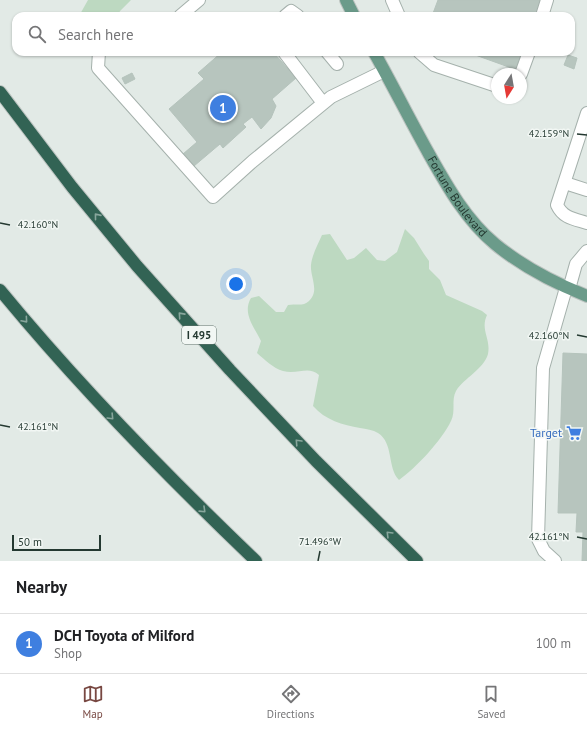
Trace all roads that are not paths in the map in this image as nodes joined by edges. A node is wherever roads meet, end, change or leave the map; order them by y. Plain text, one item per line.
1 (200, 0) edge
2 (346, 0) edge
3 (392, 0) edge
4 (547, 0) edge
5 (185, 12) edge
6 (352, 12) edge
7 (397, 12) edge
8 (543, 12) edge
9 (99, 56) edge
10 (287, 56) edge
11 (330, 56) edge
12 (376, 56) edge
13 (424, 56) edge
14 (528, 56) edge
15 (336, 64) dead end
16 (523, 68) edge
17 (384, 71) junction
18 (491, 84) edge
19 (0, 92) edge
20 (323, 103) junction
21 (587, 113) edge
22 (565, 183) junction
23 (587, 190) edge
24 (587, 223) edge
25 (587, 252) edge
26 (568, 288) junction
27 (0, 290) edge
28 (587, 296) edge
29 (256, 561) edge
30 (417, 561) edge
31 (555, 561) edge

1 - 5 street
2 - 6 main road
3 - 7 street
4 - 8 street
9 - 20 street
10 - 20 street
11 - 15 street
12 - 17 main road, Fortune Boulevard
13 - 18 street
14 - 16 street
17 - 20 street
17 - 26 main road, Fortune Boulevard
30 -> 19 highway, I 495
21 - 22 street
22 - 23 street
22 - 24 street
25 - 26 street
26 - 28 main road, Fortune Boulevard
26 - 31 street
27 -> 29 highway

